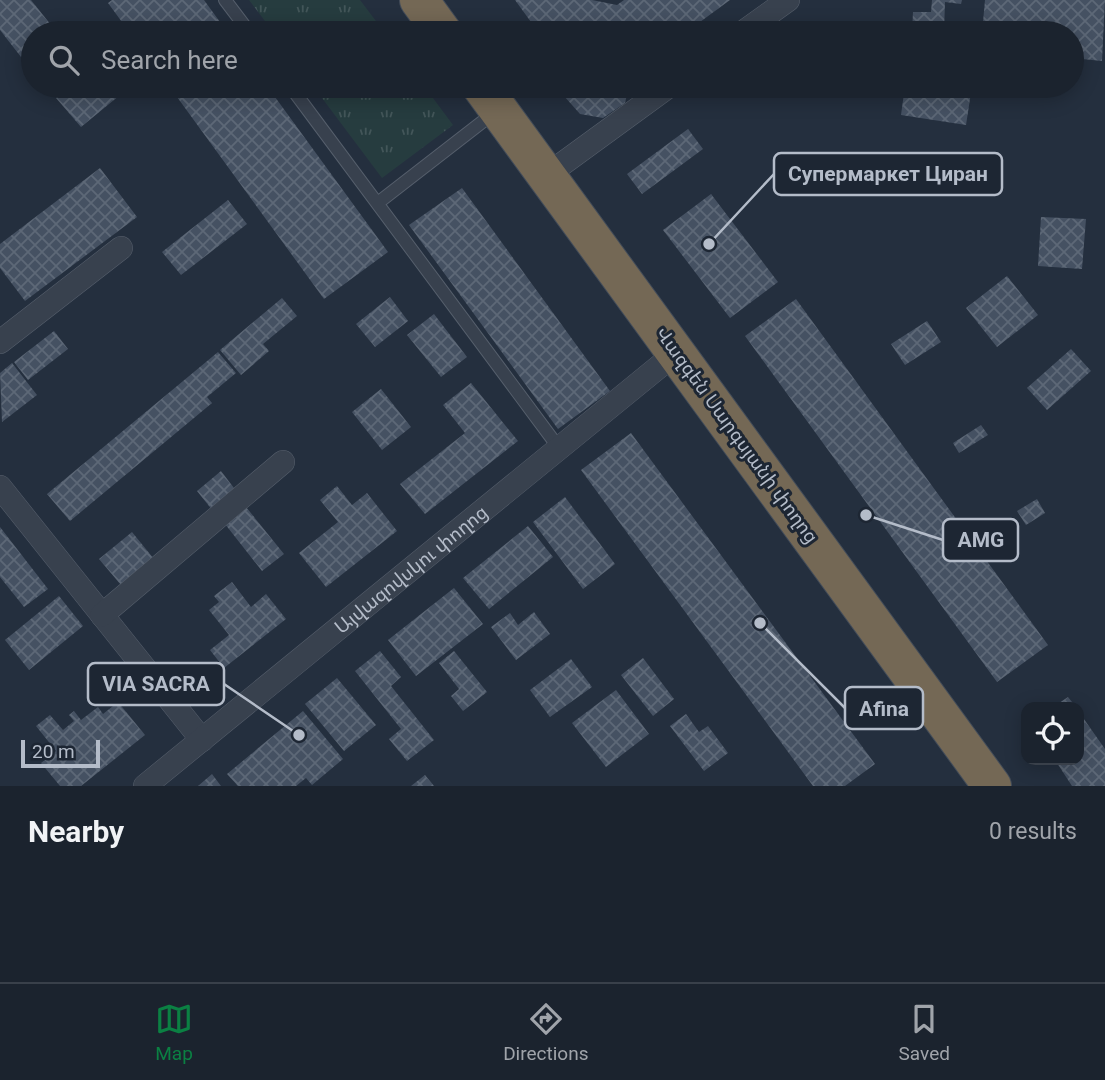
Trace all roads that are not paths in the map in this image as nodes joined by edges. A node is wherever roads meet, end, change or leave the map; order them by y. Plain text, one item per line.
1 (225, 0) edge
2 (419, 0) edge
3 (788, 0) edge
4 (241, 21) edge
5 (434, 21) edge
6 (759, 21) edge
7 (299, 98) edge
8 (489, 98) edge
9 (491, 98) edge
10 (653, 98) edge
11 (547, 175) junction
12 (379, 202) junction
13 (121, 248) dead end
14 (0, 342) edge
15 (677, 352) junction
16 (559, 448) junction
17 (283, 462) dead end
18 (0, 487) edge
19 (102, 615) junction
20 (202, 740) junction
21 (145, 786) edge
22 (992, 786) edge

1 - 4 lane
2 - 5 highway
3 - 6 street
7 - 12 lane
8 - 12 lane
9 - 11 highway, Վազգեն Սարգսյանի փողոց
10 - 11 street
11 - 15 highway, Վազգեն Սարգսյանի փողոց
12 - 16 lane
13 - 14 street
15 - 16 street, Այվազովսկու փողոց
15 - 22 highway, Վազգեն Սարգսյանի փողոց
16 - 20 street, Այվազովսկու փողոց
17 - 19 street
18 - 19 street
19 - 20 street
20 - 21 street, Այվազովսկու փողոց

